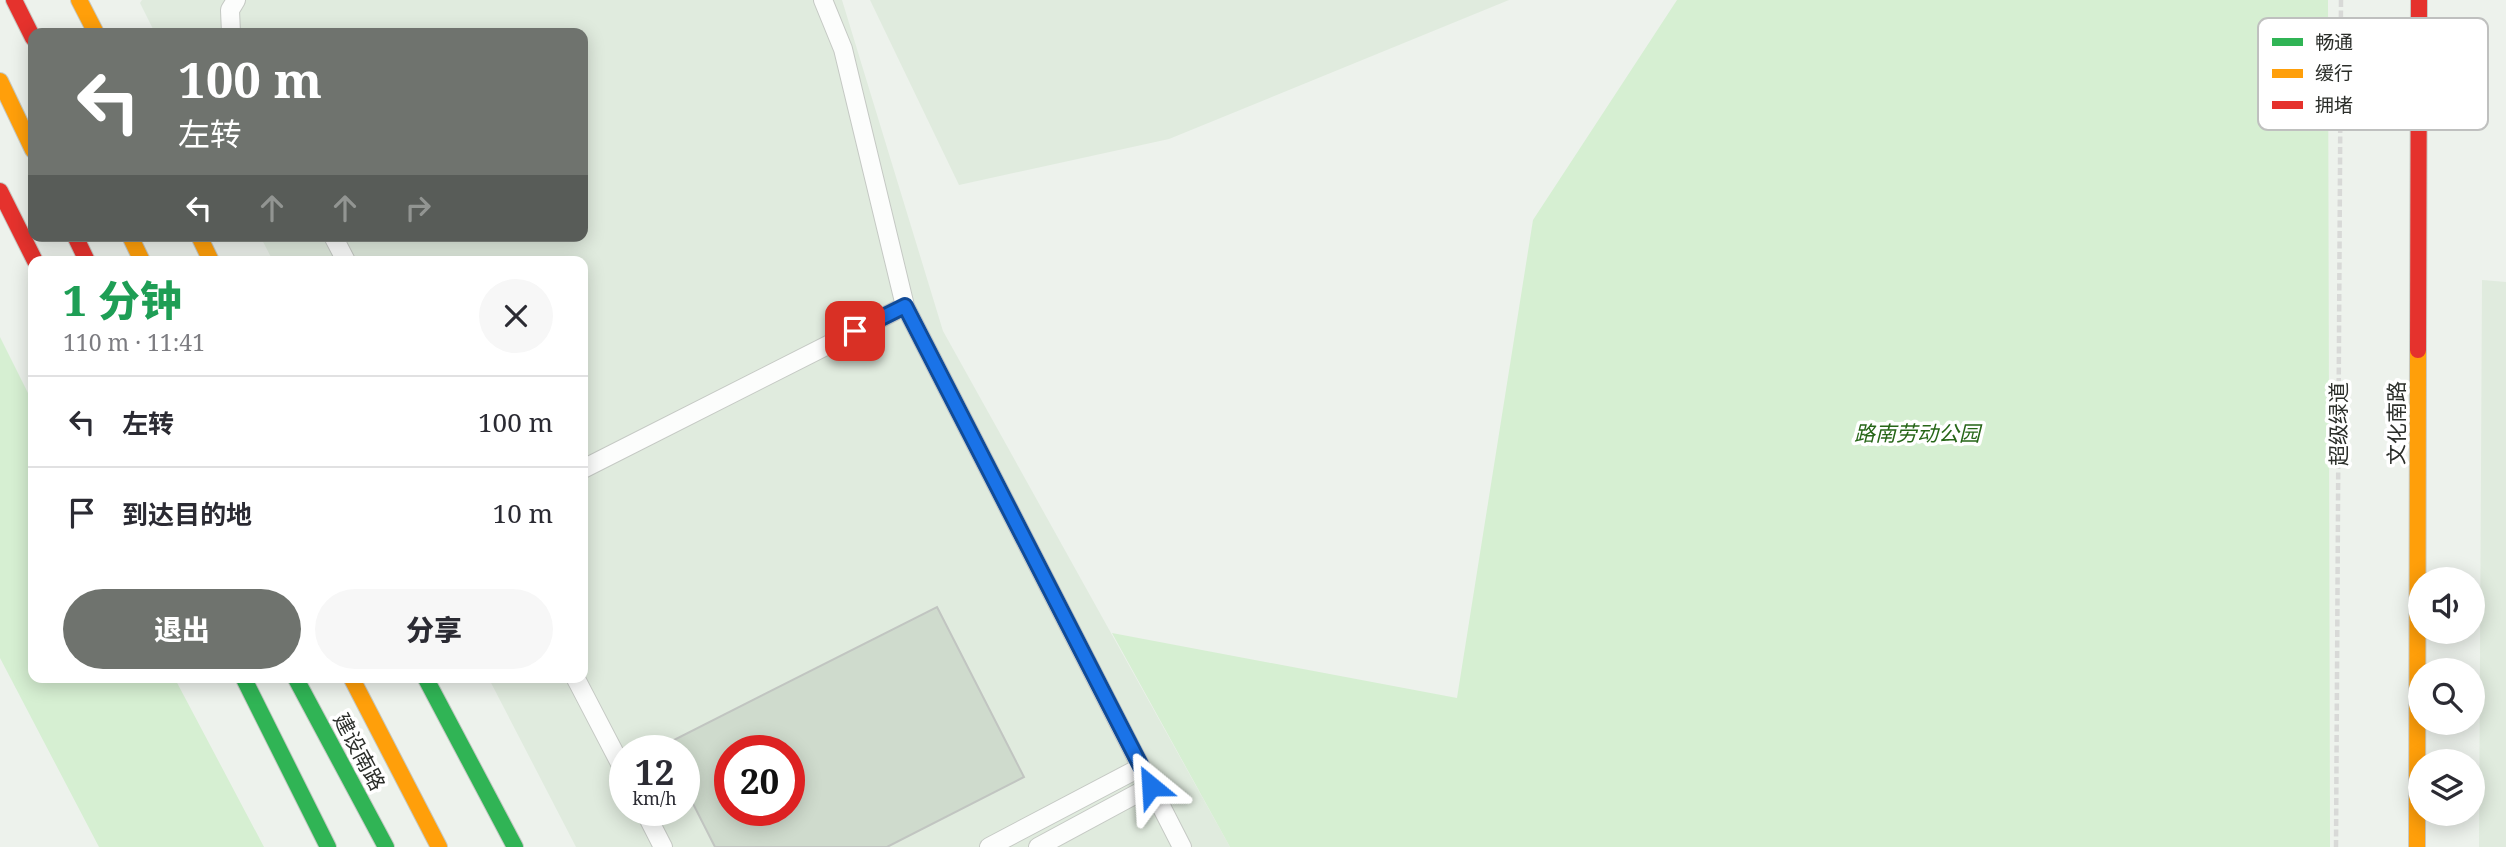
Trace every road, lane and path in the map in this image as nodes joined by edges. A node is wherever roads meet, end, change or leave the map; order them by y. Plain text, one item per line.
1 (14, 0) edge
2 (79, 0) edge
3 (236, 0) edge
4 (822, 0) edge
5 (2341, 0) edge
6 (2419, 0) edge
7 (2341, 18) edge
8 (2419, 18) edge
9 (28, 28) edge
10 (93, 28) edge
11 (231, 28) edge
12 (0, 81) edge
13 (2340, 130) edge
14 (2419, 130) edge
15 (28, 140) edge
16 (0, 191) edge
17 (32, 256) edge
18 (905, 306) junction
19 (588, 466) edge
20 (246, 683) edge
21 (298, 683) edge
22 (354, 683) edge
23 (428, 683) edge
24 (578, 683) edge
25 (609, 742) edge
26 (1141, 767) junction
27 (1151, 786) junction
28 (652, 826) edge
29 (328, 847) edge
30 (386, 847) edge
31 (439, 847) edge
32 (515, 847) edge
33 (663, 847) edge
34 (989, 847) edge
35 (1038, 847) edge
36 (1182, 847) edge
37 (2336, 847) edge
38 (2417, 847) edge

1 - 9 main road
2 - 10 main road
3 - 11 lane
4 - 18 lane
5 - 7 path, 超级绿道
6 - 8 main road, 文化南路
12 - 15 main road
13 - 37 path, 超级绿道
14 - 38 main road, 文化南路
16 - 17 main road
18 - 19 lane
18 - 26 lane
20 - 29 main road
21 - 30 main road, 建设南路
22 - 31 main road, 建设南路
23 - 32 main road
24 - 25 lane
26 - 27 lane
26 - 34 lane
27 - 35 lane
27 - 36 lane
28 - 33 lane

